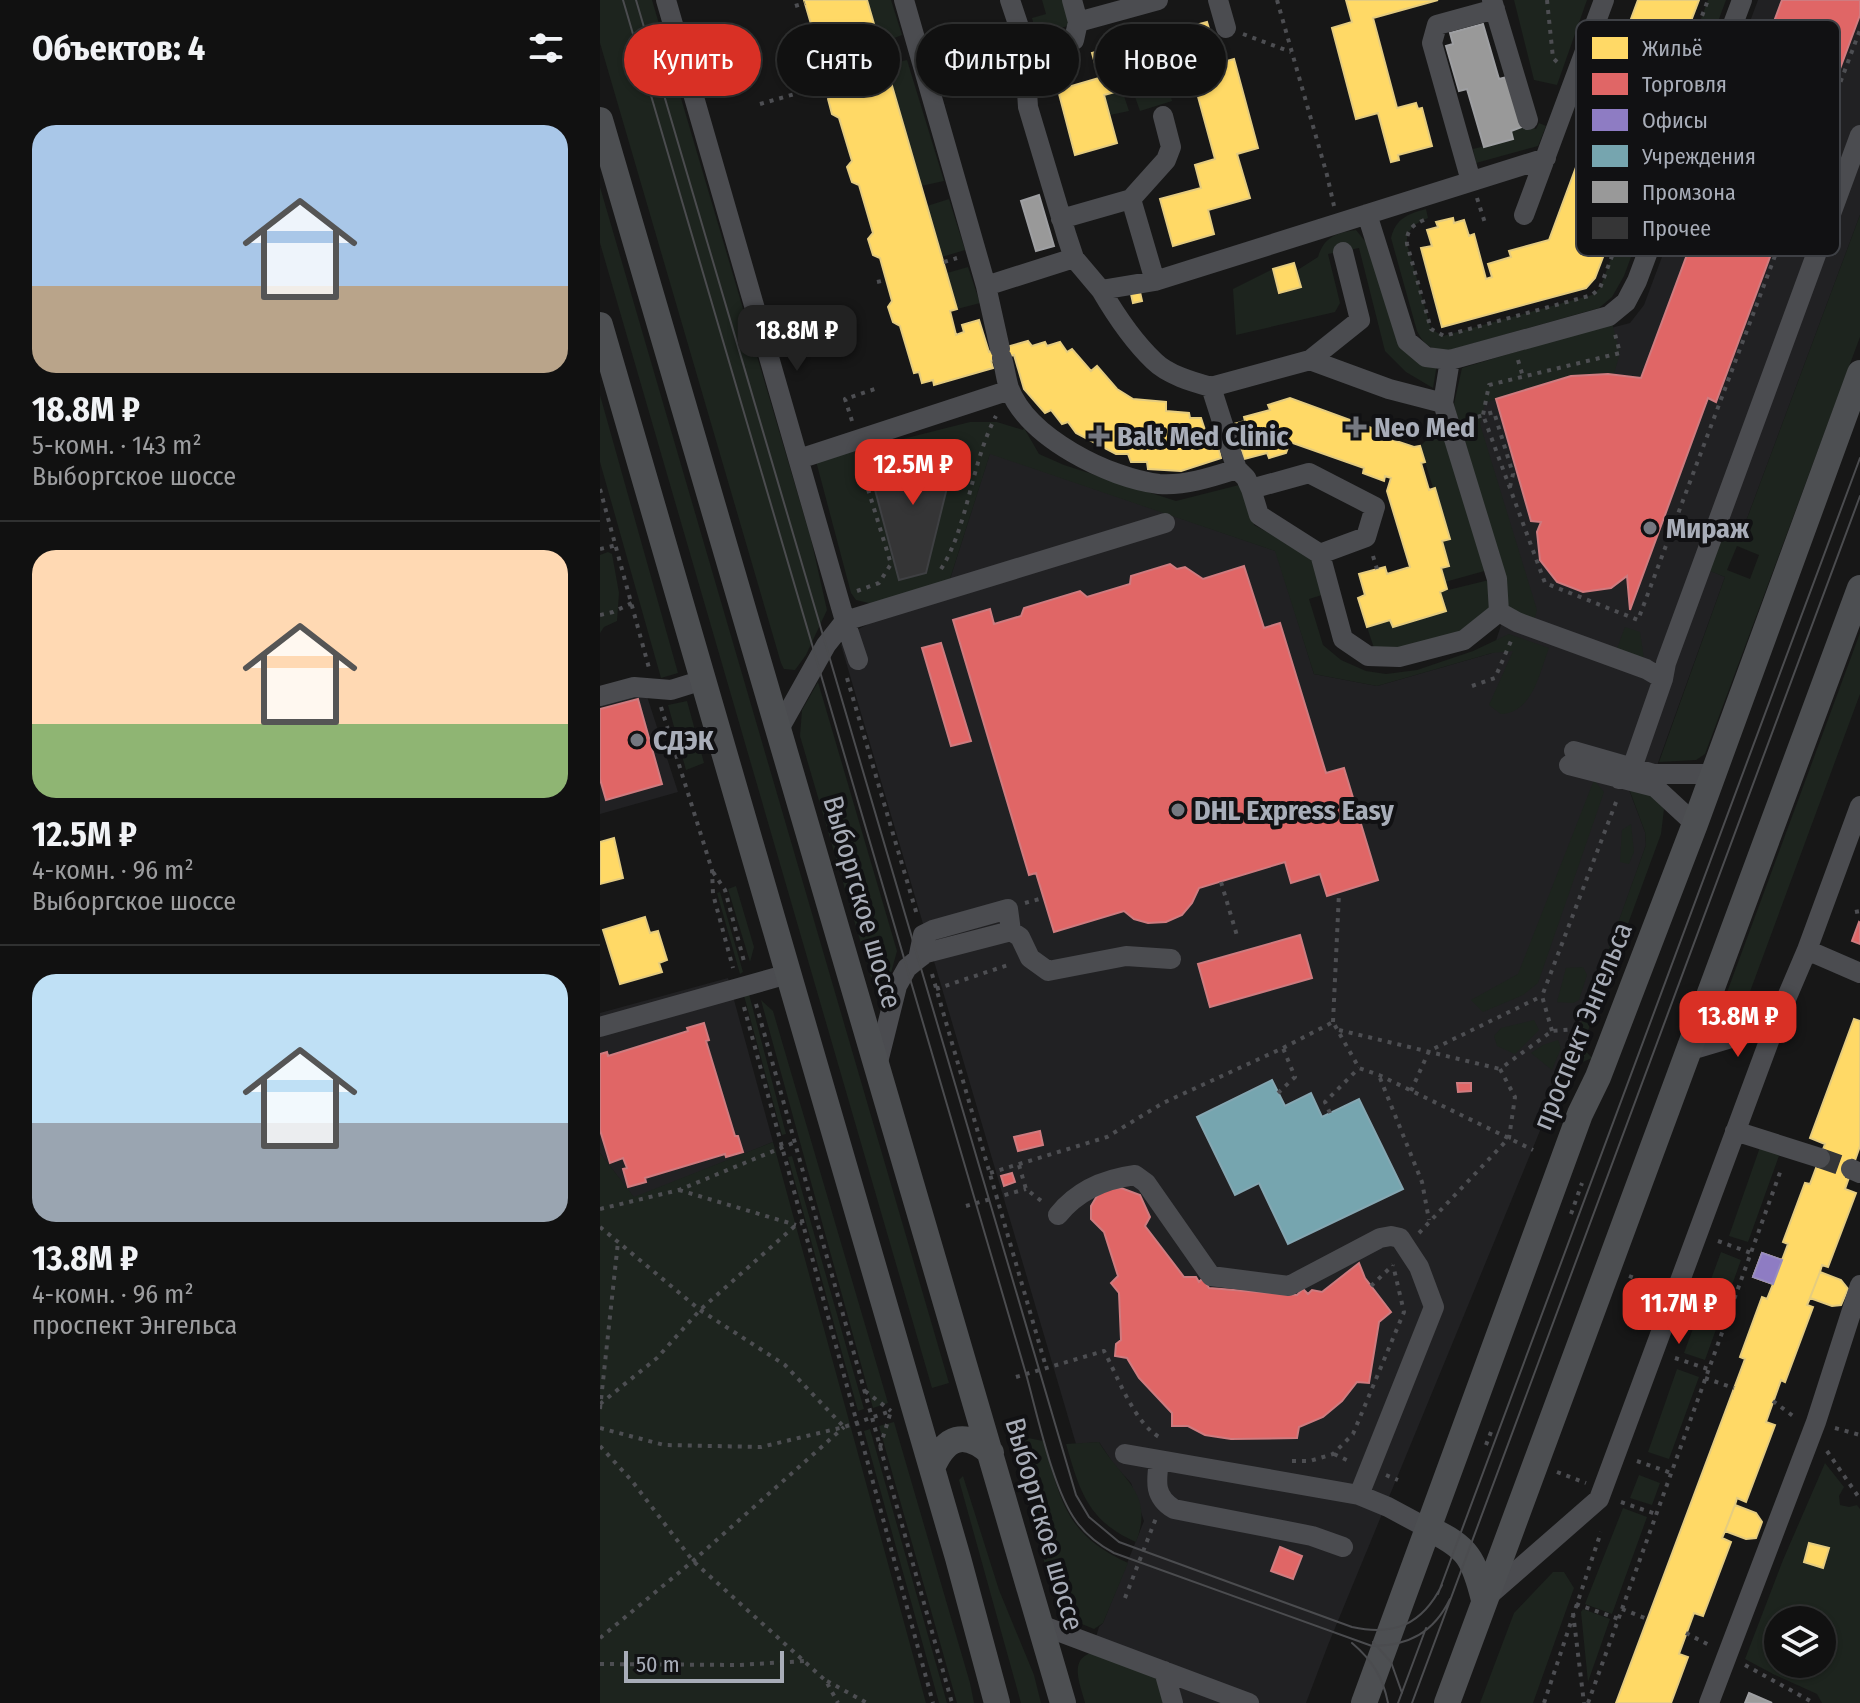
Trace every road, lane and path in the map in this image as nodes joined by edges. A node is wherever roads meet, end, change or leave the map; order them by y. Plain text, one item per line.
1 (666, 0) edge
2 (904, 0) edge
3 (1010, 0) edge
4 (1072, 0) edge
5 (1158, 0) edge
6 (1218, 0) edge
7 (1277, 0) edge
8 (1547, 0) edge
9 (1604, 0) edge
10 (1708, 0) edge
11 (1742, 0) edge
12 (805, 3) dead end
13 (1494, 4) edge
14 (795, 6) dead end
15 (1701, 17) junction
16 (1597, 20) edge
17 (1700, 20) edge
18 (1709, 20) dead end
19 (1734, 20) edge
20 (1078, 22) joint
21 (1018, 24) edge
22 (1225, 24) edge
23 (1226, 28) edge
24 (1860, 30) edge
25 (1292, 52) junction
26 (1575, 80) joint
27 (1840, 83) edge
28 (788, 96) edge
29 (1027, 96) edge
30 (760, 104) dead end
31 (1163, 116) dead end
32 (600, 120) edge
33 (1528, 120) dead end
34 (1860, 135) edge
35 (1546, 158) junction
36 (1473, 187) junction
37 (1840, 189) edge
38 (1131, 199) junction
39 (1367, 214) junction
40 (1524, 215) dead end
41 (1428, 218) dead end
42 (1061, 219) junction
43 (1337, 224) junction
44 (1486, 226) dead end
45 (1343, 252) dead end
46 (1612, 256) edge
47 (1644, 256) edge
48 (1775, 256) edge
49 (1815, 256) edge
50 (1074, 258) junction
51 (886, 280) dead end
52 (1155, 281) junction
53 (877, 282) dead end
54 (986, 286) junction
55 (1101, 290) junction
56 (600, 325) edge
57 (1620, 353) dead end
58 (1310, 360) junction
59 (1450, 360) junction
60 (1860, 373) edge
61 (1211, 387) junction
62 (875, 389) dead end
63 (1010, 390) junction
64 (1443, 403) junction
65 (1483, 415) junction
66 (1451, 426) junction
67 (887, 430) junction
68 (858, 439) junction
69 (799, 459) junction
70 (1237, 469) junction
71 (1510, 488) junction
72 (600, 489) edge
73 (1251, 489) junction
74 (603, 509) edge
75 (1165, 523) dead end
76 (617, 545) junction
77 (600, 549) edge
78 (1320, 554) junction
79 (936, 576) dead end
80 (1860, 588) edge
81 (632, 603) junction
82 (1499, 612) junction
83 (600, 615) edge
84 (1517, 622) junction
85 (840, 627) junction
86 (858, 660) dead end
87 (1664, 671) junction
88 (703, 680) junction
89 (1472, 686) dead end
90 (655, 688) junction
91 (600, 696) edge
92 (779, 729) junction
93 (1572, 758) dead end
94 (1626, 773) junction
95 (1713, 774) junction
96 (1860, 806) edge
97 (1695, 824) junction
98 (712, 870) junction
99 (1221, 882) dead end
100 (1339, 893) dead end
101 (1011, 931) junction
102 (1238, 939) dead end
103 (922, 949) junction
104 (1807, 950) junction
105 (1030, 958) junction
106 (1171, 959) dead end
107 (1860, 973) edge
108 (788, 974) junction
109 (744, 986) junction
110 (936, 989) junction
111 (1542, 996) junction
112 (1333, 1022) junction
113 (1775, 1025) junction
114 (600, 1027) edge
115 (1576, 1029) dead end
116 (1339, 1030) junction
117 (1552, 1031) junction
118 (1283, 1048) junction
119 (1429, 1051) junction
120 (1688, 1051) junction
121 (877, 1066) junction
122 (1359, 1068) junction
123 (1500, 1069) junction
124 (1379, 1075) junction
125 (1411, 1091) junction
126 (1278, 1093) dead end
127 (1330, 1113) dead end
128 (1735, 1131) junction
129 (1509, 1138) junction
130 (793, 1143) junction
131 (781, 1147) junction
132 (1533, 1150) dead end
133 (1788, 1150) junction
134 (1820, 1158) tunnel mouth
135 (1019, 1164) junction
136 (1586, 1172) dead end
137 (989, 1173) junction
138 (1026, 1189) junction
139 (679, 1190) junction
140 (996, 1197) junction
141 (966, 1206) dead end
142 (600, 1209) edge
143 (1571, 1214) dead end
144 (1058, 1215) joint
145 (1429, 1221) junction
146 (799, 1224) junction
147 (600, 1227) edge
148 (1718, 1241) dead end
149 (618, 1242) junction
150 (1407, 1247) junction
151 (1751, 1253) junction
152 (1393, 1265) junction
153 (1627, 1275) dead end
154 (1860, 1285) edge
155 (1371, 1286) dead end
156 (1659, 1288) dead end
157 (700, 1310) junction
158 (1675, 1358) dead end
159 (1046, 1367) junction
160 (1708, 1369) junction
161 (1016, 1377) dead end
162 (1705, 1378) junction
163 (1734, 1388) dead end
164 (864, 1390) junction
165 (1773, 1401) dead end
166 (600, 1405) edge
167 (891, 1411) junction
168 (872, 1418) junction
169 (857, 1422) junction
170 (1814, 1426) junction
171 (844, 1427) junction
172 (600, 1428) edge
173 (1860, 1435) edge
174 (1168, 1441) dead end
175 (600, 1446) edge
176 (880, 1448) junction
177 (991, 1453) junction
178 (1125, 1454) dead end
179 (1159, 1461) junction
180 (1285, 1461) dead end
181 (1637, 1461) dead end
182 (932, 1468) junction
183 (1555, 1471) dead end
184 (1671, 1473) junction
185 (1585, 1484) dead end
186 (1359, 1495) junction
187 (1860, 1499) edge
188 (1621, 1502) dead end
189 (1163, 1503) junction
190 (1656, 1514) junction
191 (1429, 1529) junction
192 (1601, 1532) dead end
193 (1343, 1547) dead end
194 (693, 1561) junction
195 (1125, 1598) dead end
196 (1484, 1600) junction
197 (1576, 1604) junction
198 (1622, 1609) junction
199 (1573, 1611) junction
200 (1619, 1619) junction
201 (1647, 1619) dead end
202 (1041, 1625) junction
203 (1686, 1633) dead end
204 (600, 1638) edge
205 (1728, 1654) junction
206 (805, 1661) junction
207 (600, 1664) edge
208 (1164, 1671) junction
209 (826, 1681) junction
210 (1241, 1700) edge
211 (838, 1703) edge
212 (867, 1703) edge
213 (933, 1703) edge
214 (952, 1703) edge
215 (997, 1703) edge
216 (1063, 1703) edge
217 (1173, 1703) edge
218 (1194, 1703) edge
219 (1364, 1703) edge
220 (1447, 1703) edge
221 (1544, 1703) edge
222 (1586, 1703) edge
223 (1709, 1703) edge
224 (1814, 1703) edge

1 - 69 street
2 - 54 street
3 - 21 street
4 - 20 street
5 - 20 street
6 - 22 street
7 - 25 path
8 - 26 path
9 - 16 street
10 - 15 path
11 - 19 street
12 - 14 path
13 - 33 street
13 - 36 street
15 - 17 path
15 - 18 path
23 - 25 path
24 - 27 path
25 - 43 path
26 - 35 street
28 - 30 path
29 - 42 street
31 - 38 street
32 - 92 main road, Выборгское шоссе
34 - 37 street
35 - 36 street
35 - 40 street
36 - 39 street
36 - 44 path
38 - 42 street
38 - 52 street
39 - 43 street
39 - 59 street
41 - 46 path
42 - 50 street
43 - 52 street
45 - 58 street
47 - 59 street
48 - 71 path
49 - 87 street
50 - 54 street
50 - 55 street
51 - 53 path
52 - 55 street
54 - 63 street
55 - 61 street
56 - 88 main road
57 - 65 path
58 - 61 street
58 - 64 street
59 - 64 street
60 - 95 main road, проспект Энгельса
61 - 70 street
62 - 68 path
63 - 67 street
63 - 70 street
63 - 79 path
64 - 66 street
65 - 66 path
65 - 71 path
65 - 71 path
66 - 82 street
67 - 68 street
67 - 85 path
68 - 69 street
69 - 85 street
70 - 73 street
72 - 74 path
73 - 78 street
73 - 78 street
74 - 76 path
75 - 85 street
76 - 77 path
76 - 81 path
78 - 82 street
80 - 120 main road
81 - 83 path
81 - 90 path
82 - 84 street
84 - 87 street
84 - 89 path
85 - 86 street
85 - 92 street
85 - 103 path
87 - 94 street
88 - 90 street
88 - 108 main road
90 - 91 street
90 - 98 path
92 - 121 main road, Выборгское шоссе
93 - 94 street
94 - 95 street
94 - 97 street
94 - 111 path
95 - 97 main road, проспект Энгельса
96 - 104 street
97 - 191 main road, проспект Энгельса
98 - 109 path
98 - 109 path
99 - 102 path
100 - 112 path
101 - 103 street
101 - 103 street
101 - 105 street
103 - 110 path
103 - 121 street
104 - 107 street
104 - 113 street
105 - 106 street
105 - 110 path
108 - 109 street
108 - 182 main road
109 - 114 street
109 - 130 path
109 - 131 path
110 - 137 path
111 - 117 path
111 - 119 path
112 - 116 path
112 - 118 path
113 - 120 street
113 - 128 street
115 - 117 path
116 - 119 path
116 - 122 path
117 - 123 path
118 - 126 path
118 - 135 path
119 - 123 path
119 - 125 path
120 - 196 main road
121 - 177 main road, Выборгское шоссе
122 - 124 path
122 - 127 path
123 - 129 path
124 - 125 path
124 - 145 path
125 - 129 path
128 - 133 street
128 - 196 street
129 - 132 path
129 - 145 path
130 - 131 path
130 - 164 path
131 - 139 path
131 - 146 path
133 - 134 street
133 - 151 path
135 - 137 path
135 - 138 path
136 - 143 path
137 - 140 path
138 - 140 path
138 - 144 path
139 - 142 path
139 - 146 path
140 - 141 path
140 - 159 path
144 - 150 street
145 - 150 path
146 - 157 path
146 - 169 path
147 - 149 path
148 - 151 path
149 - 157 path
149 - 166 path
150 - 152 path
150 - 186 street
151 - 160 path
152 - 155 path
152 - 180 path
153 - 156 path
154 - 170 street
157 - 166 path
157 - 171 path
158 - 160 path
159 - 161 path
159 - 174 path
160 - 162 path
162 - 163 path
162 - 184 path
164 - 167 path
164 - 168 path
165 - 170 path
167 - 168 path
167 - 176 path
168 - 169 path
168 - 176 path
169 - 171 path
169 - 213 path
170 - 173 path
170 - 187 path
170 - 205 street
171 - 172 path
171 - 194 path
175 - 194 path
176 - 214 path
177 - 182 main road
177 - 202 main road, Выборгское шоссе
178 - 179 street
179 - 186 street
179 - 189 street
181 - 184 path
182 - 215 main road
183 - 185 path
184 - 190 path
186 - 191 street
188 - 190 path
189 - 193 street
189 - 195 path
190 - 198 path
191 - 196 main road
191 - 219 main road, проспект Энгельса
192 - 197 path
194 - 204 path
194 - 206 path
196 - 220 main road
197 - 199 path
197 - 200 path
198 - 200 path
198 - 201 path
199 - 221 path
199 - 222 path
200 - 222 path
202 - 208 street
202 - 216 main road, Выборгское шоссе
203 - 205 path
205 - 223 street
205 - 224 path
206 - 207 path
206 - 209 path
208 - 210 street
208 - 217 street
209 - 211 path
209 - 212 path
210 - 218 street

